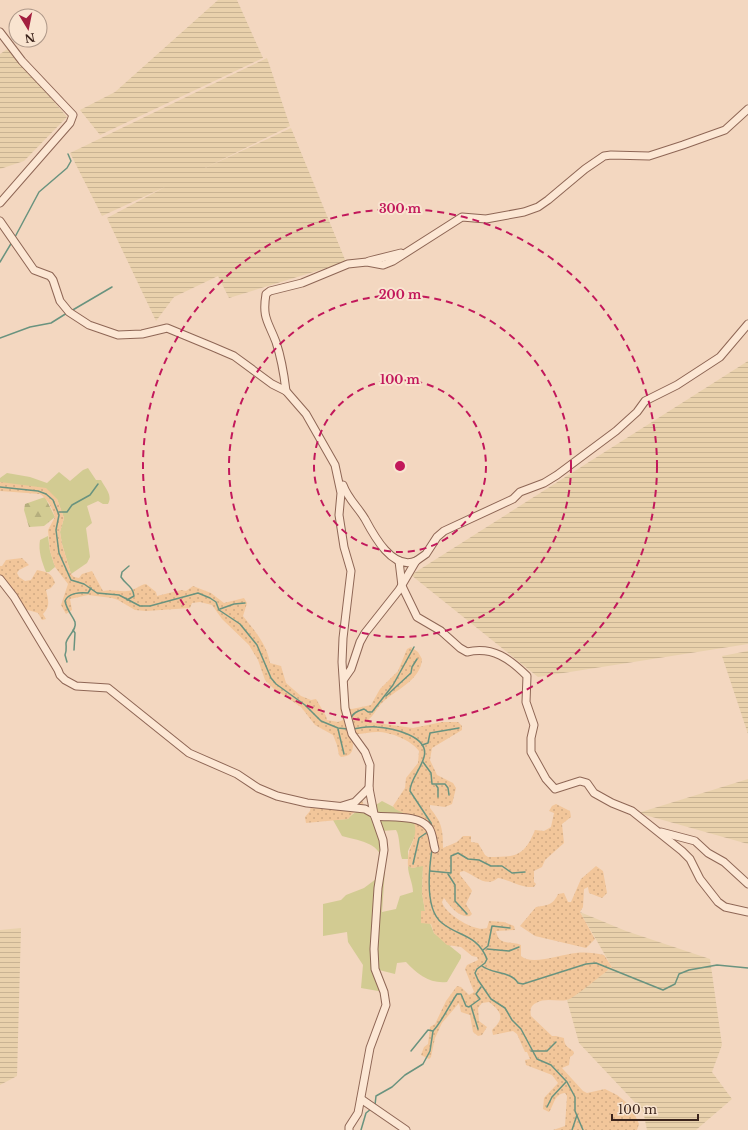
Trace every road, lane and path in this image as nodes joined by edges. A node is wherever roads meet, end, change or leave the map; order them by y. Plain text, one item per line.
1 (0, 32) edge
2 (748, 108) edge
3 (0, 203) edge
4 (0, 221) edge
5 (748, 324) edge
6 (286, 391) junction
7 (335, 465) junction
8 (399, 561) junction
9 (416, 561) junction
10 (0, 579) edge
11 (402, 586) junction
12 (344, 680) junction
13 (369, 788) junction
14 (339, 807) junction
15 (375, 815) junction
16 (657, 831) junction
17 (435, 849) dead end
18 (748, 884) edge
19 (748, 912) edge
20 (361, 1099) junction
21 (349, 1130) edge
22 (406, 1130) edge

1 - 3 street
2 - 6 street
4 - 6 street
5 - 9 street
6 - 7 street
7 - 8 street
7 - 12 street
8 - 9 street
8 - 11 street
9 - 11 street
10 - 14 street
11 - 12 street
11 - 16 street
12 - 13 street
13 - 14 street
13 - 15 street
14 - 15 street
15 - 17 street
15 - 20 street
16 - 18 street
16 - 19 street
20 - 21 street
20 - 22 street

